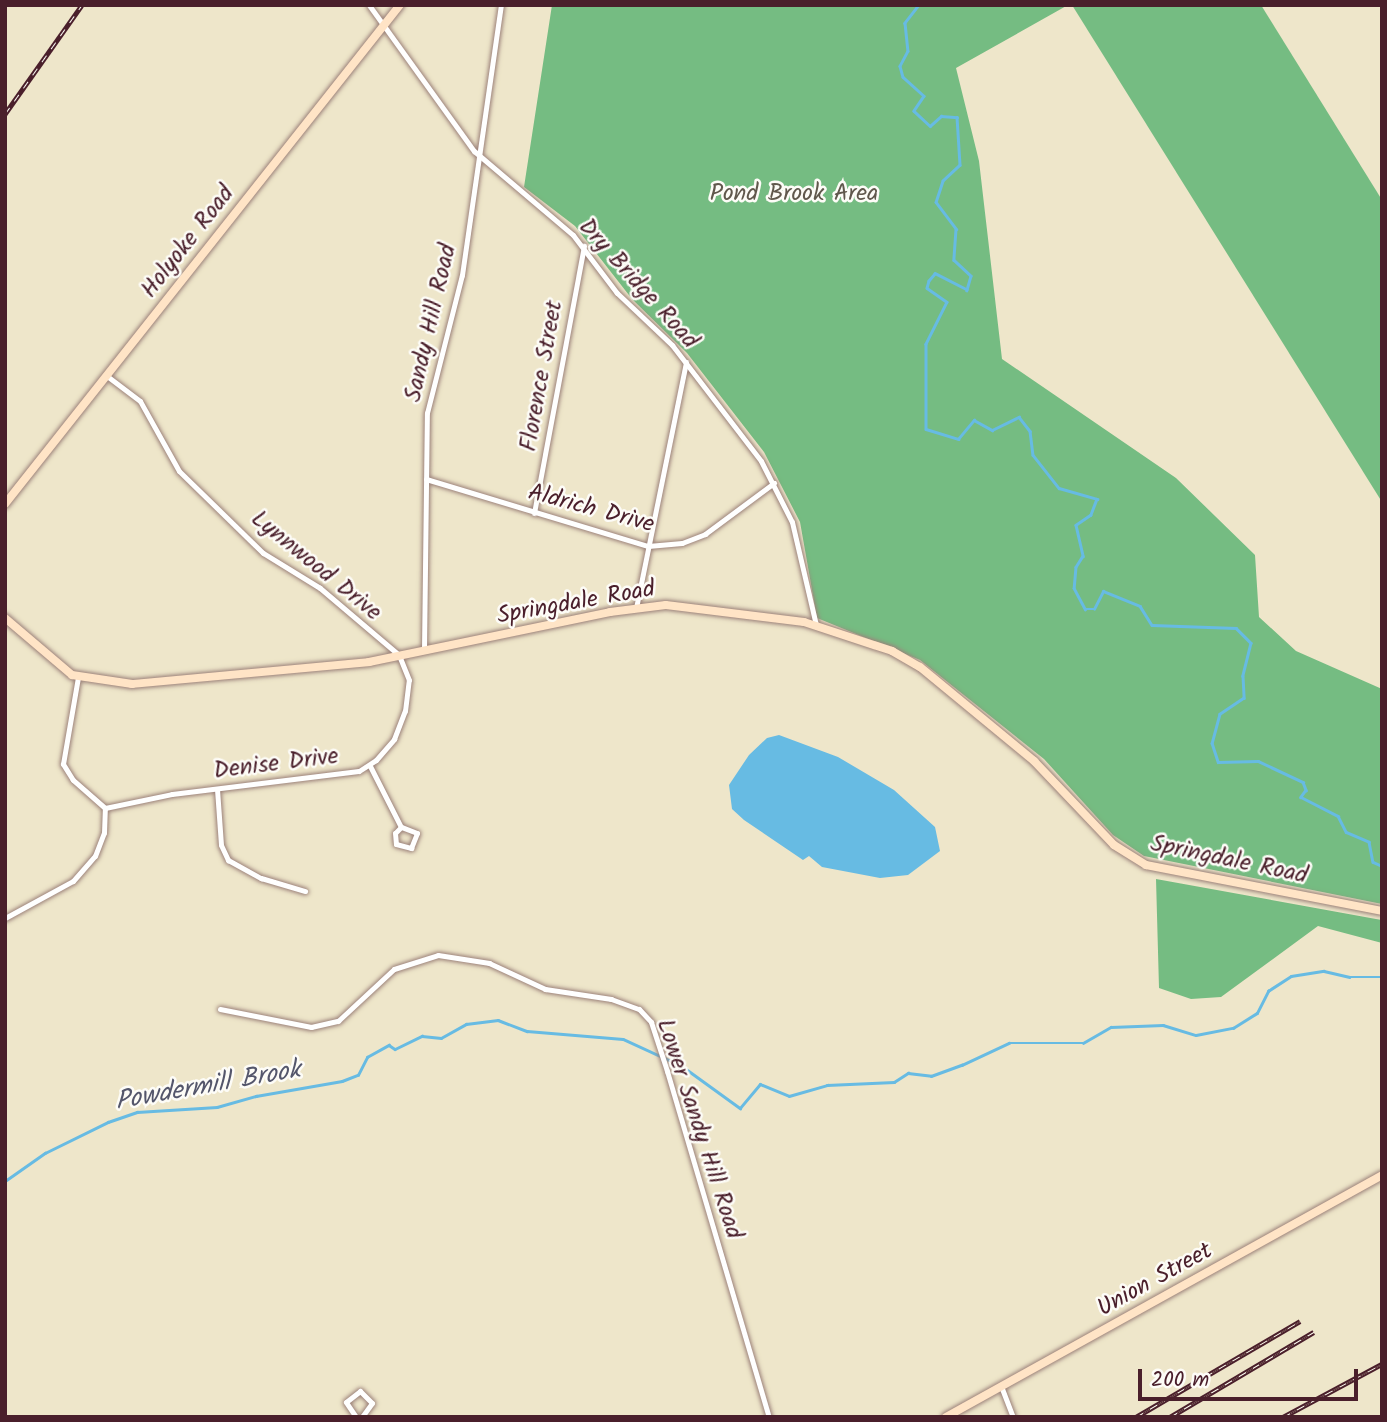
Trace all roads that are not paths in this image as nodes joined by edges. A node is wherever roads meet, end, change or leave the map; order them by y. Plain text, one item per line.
1 (369, 5) edge
2 (400, 5) edge
3 (501, 5) edge
4 (385, 25) junction
5 (482, 160) junction
6 (584, 246) junction
7 (686, 362) junction
8 (107, 376) junction
9 (426, 479) junction
10 (774, 484) junction
11 (5, 503) edge
12 (534, 513) junction
13 (648, 546) junction
14 (636, 608) junction
15 (5, 618) edge
16 (816, 625) junction
17 (424, 650) junction
18 (399, 655) junction
19 (78, 677) junction
20 (370, 766) junction
21 (217, 789) junction
22 (105, 808) junction
23 (401, 827) junction
24 (305, 891) dead end
25 (1382, 911) edge
26 (5, 918) edge
27 (220, 1009) dead end
28 (1382, 1175) edge
29 (1002, 1387) junction
30 (356, 1417) edge
31 (362, 1417) edge
32 (769, 1417) edge
33 (946, 1417) edge
34 (1013, 1417) edge

1 - 4 street, Dry Bridge Road
2 - 4 street, Holyoke Road
3 - 5 street, Sandy Hill Road
4 - 5 street, Dry Bridge Road
4 - 8 street, Holyoke Road
5 - 6 street, Dry Bridge Road
5 - 9 street, Sandy Hill Road
6 - 7 street, Dry Bridge Road
6 - 12 street, Florence Street
7 - 10 street, Dry Bridge Road
7 - 13 street
8 - 11 street, Holyoke Road
8 - 18 street, Lynnwood Drive
9 - 12 street, Aldrich Drive
9 - 17 street, Sandy Hill Road
10 - 13 street, Aldrich Drive
10 - 16 street, Dry Bridge Road
12 - 13 street, Aldrich Drive
13 - 14 street
14 - 16 street, Springdale Road
14 - 17 street, Springdale Road
15 - 19 street, Springdale Road
16 - 25 street, Springdale Road
17 - 18 street, Springdale Road
18 - 19 street, Springdale Road
18 - 20 street, Denise Drive
19 - 22 street
20 - 21 street, Denise Drive
20 - 23 street
21 - 22 street, Denise Drive
21 - 24 street
22 - 26 street
23 - 23 street
27 - 32 street, Lower Sandy Hill Road
28 - 29 street, Union Street
29 - 33 street, Union Street
29 - 34 street
30 - 31 street

